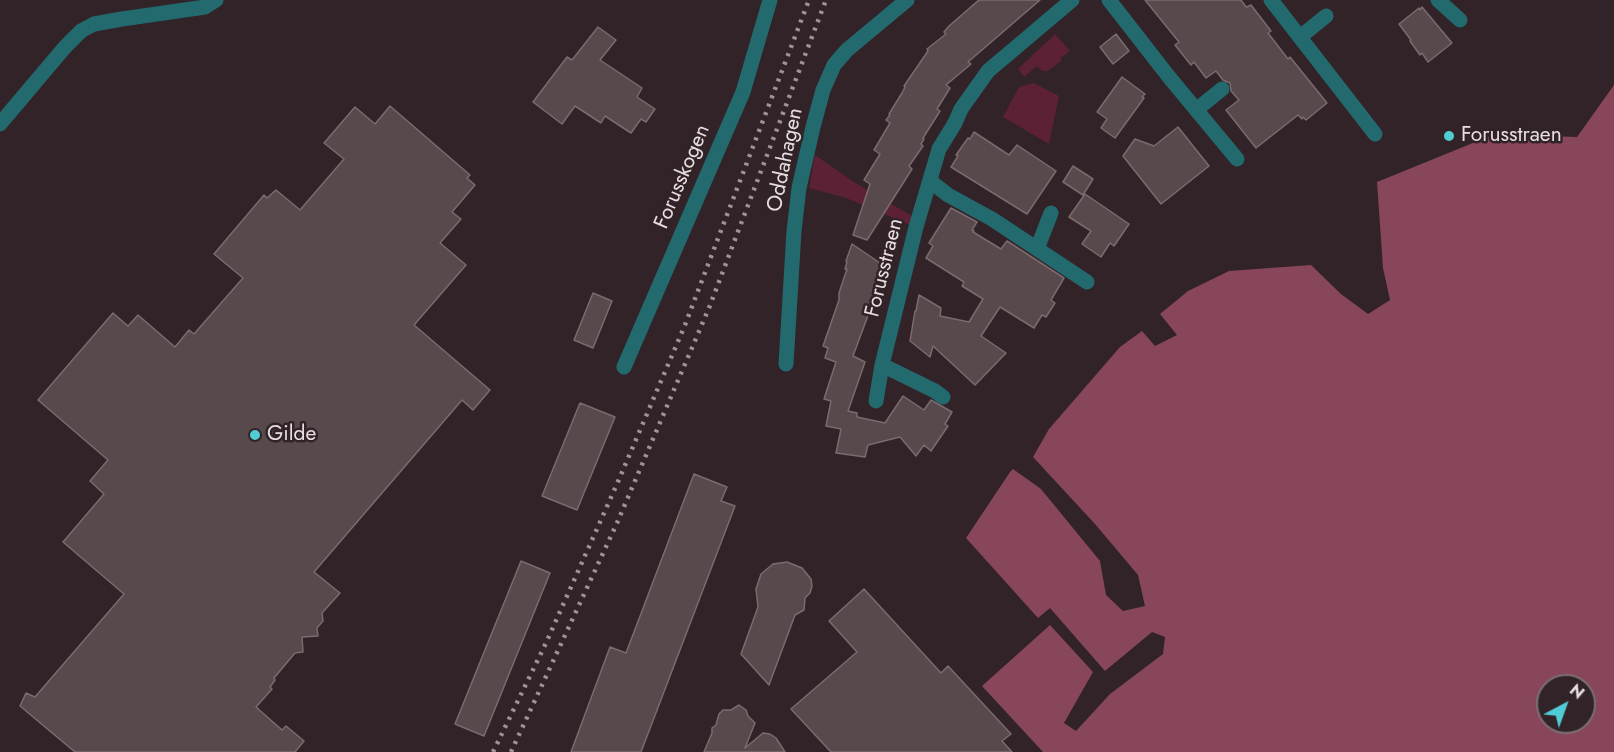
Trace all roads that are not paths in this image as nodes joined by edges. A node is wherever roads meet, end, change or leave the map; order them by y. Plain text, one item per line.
1 (216, 0) edge
2 (770, 0) edge
3 (907, 0) edge
4 (1072, 0) edge
5 (1109, 0) edge
6 (1271, 0) edge
7 (1438, 0) edge
8 (1326, 16) dead end
9 (1460, 20) dead end
10 (1300, 37) junction
11 (1222, 89) dead end
12 (1196, 110) junction
13 (0, 124) edge
14 (1375, 134) dead end
15 (1237, 159) dead end
16 (930, 181) junction
17 (1051, 213) dead end
18 (1037, 249) junction
19 (1088, 282) dead end
20 (786, 364) dead end
21 (882, 365) junction
22 (624, 367) dead end
23 (943, 397) dead end
24 (876, 401) dead end

1 - 13 street
2 - 22 street, Forusskogen
3 - 20 street, Oddahagen
4 - 16 street, Forusstraen
5 - 12 street
6 - 10 street
7 - 9 street
8 - 10 street
10 - 14 street
11 - 12 street
12 - 15 street
16 - 18 street
16 - 21 street, Forusstraen
17 - 18 street
18 - 19 street
21 - 23 street
21 - 24 street, Forusstraen

